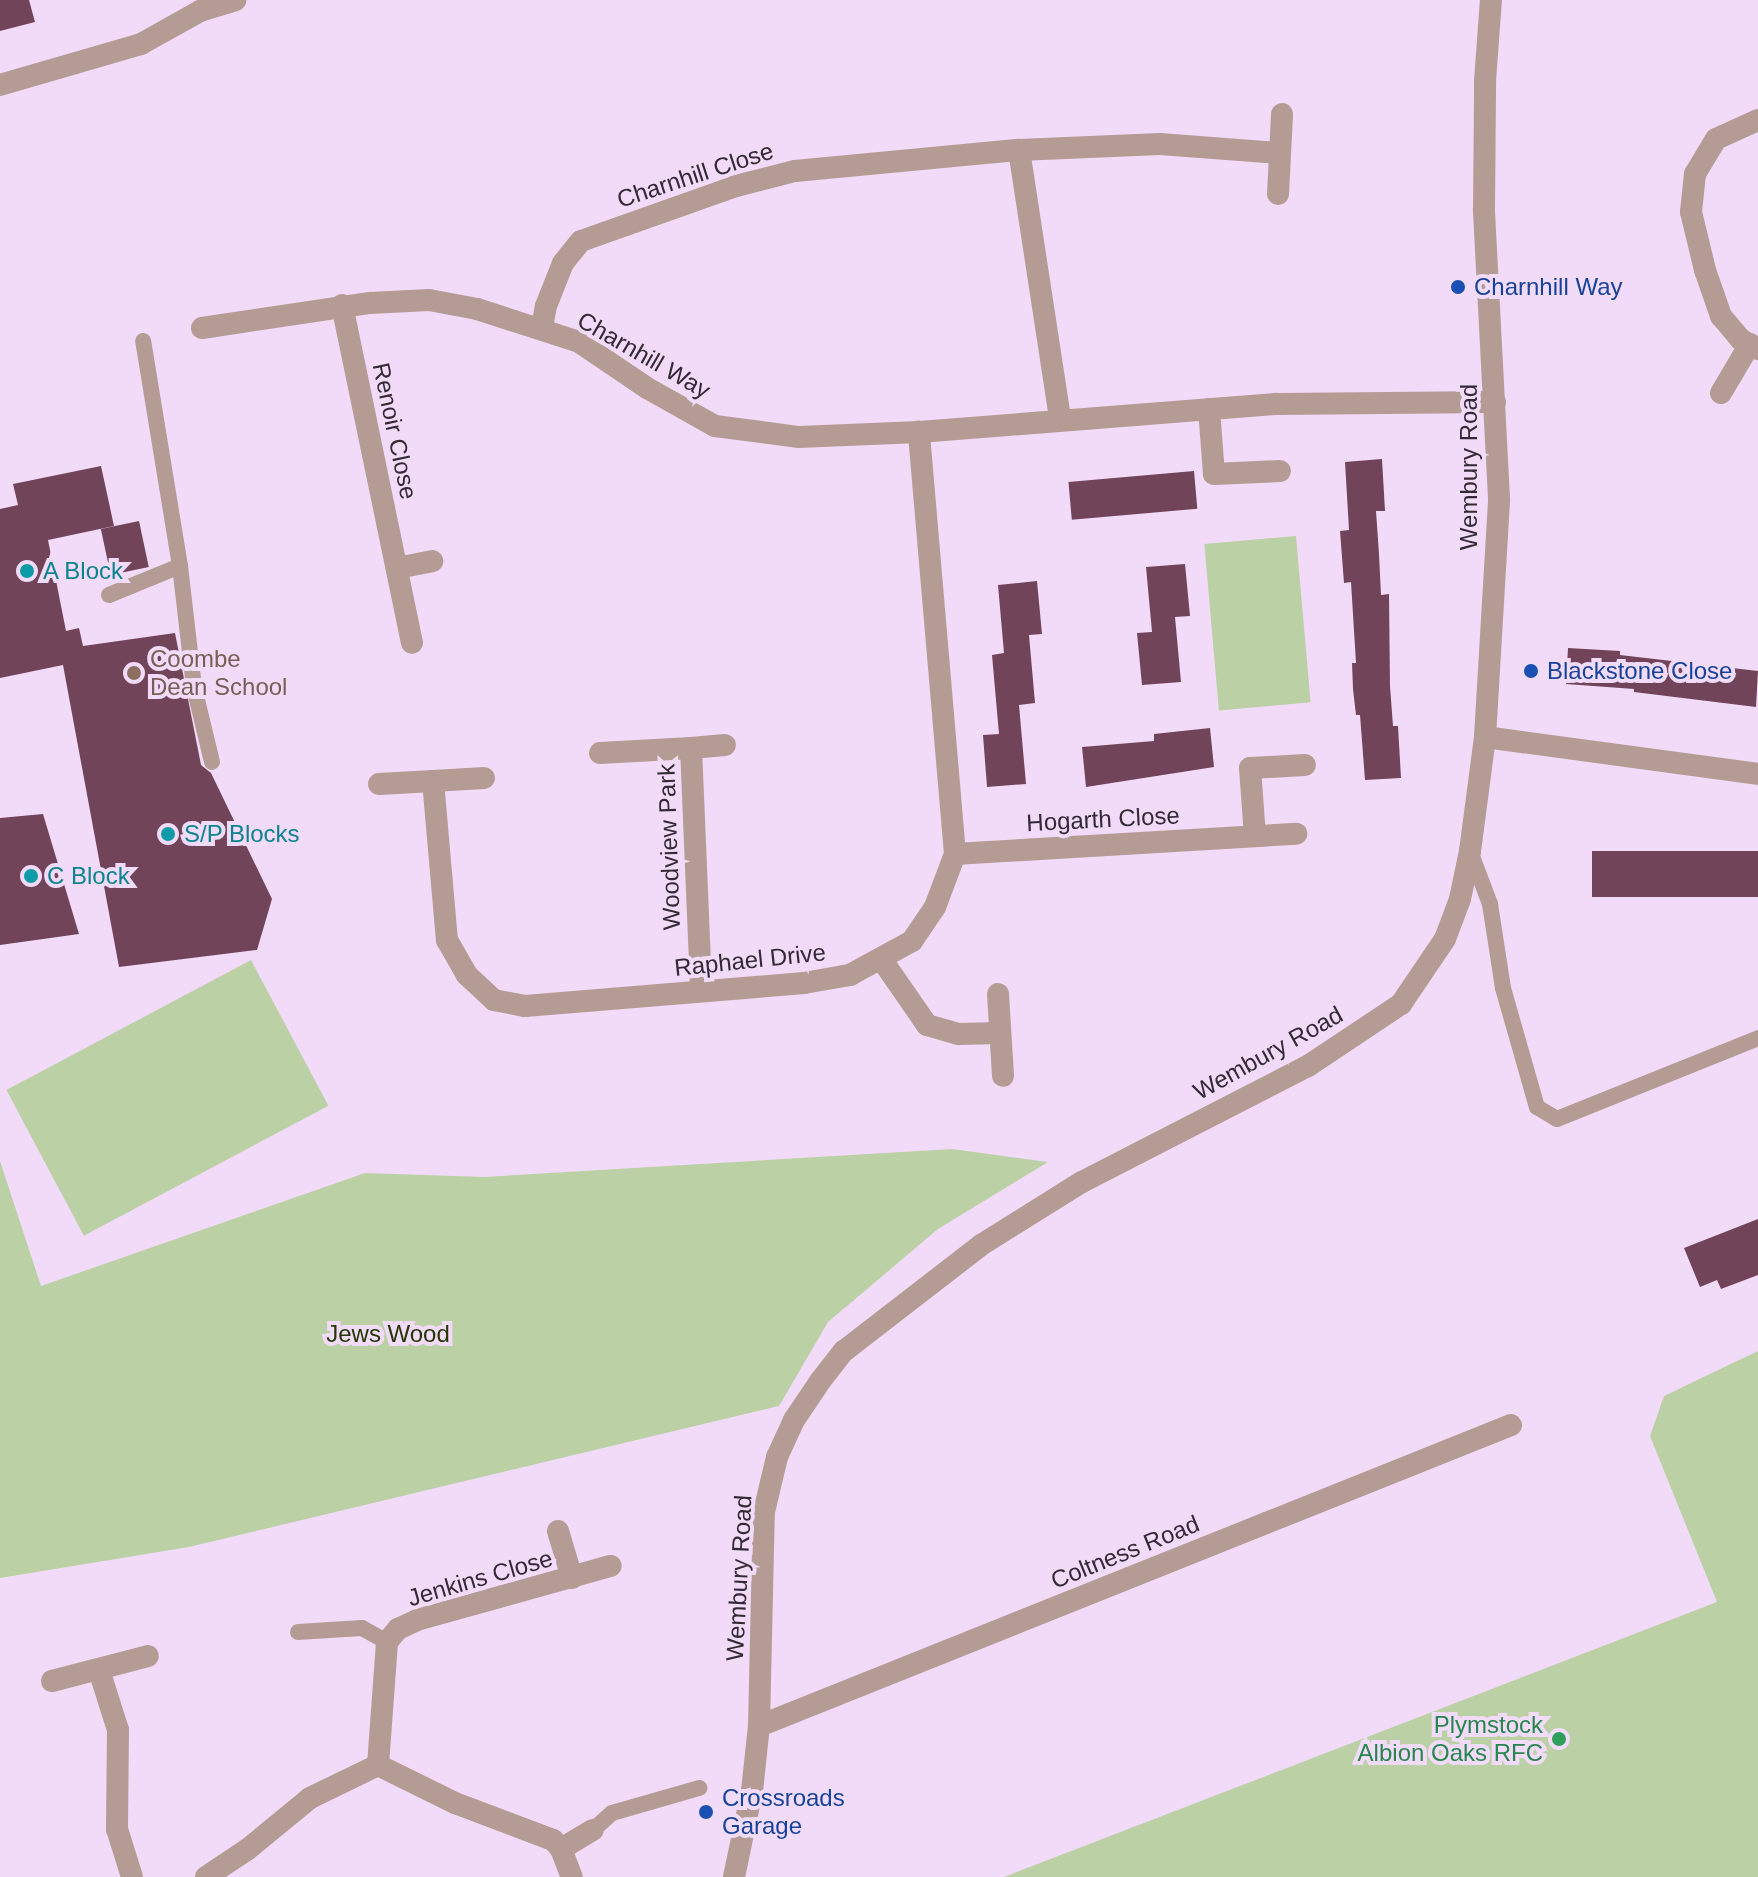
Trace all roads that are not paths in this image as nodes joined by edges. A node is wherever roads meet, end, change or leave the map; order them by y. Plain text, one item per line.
1 (235, 0) edge
2 (1491, 0) edge
3 (198, 6) edge
4 (0, 85) edge
5 (1282, 114) dead end
6 (1758, 120) edge
7 (1019, 150) junction
8 (1279, 153) junction
9 (1278, 194) dead end
10 (342, 305) junction
11 (202, 328) dead end
12 (542, 328) junction
13 (143, 341) dead end
14 (1754, 346) edge
15 (1721, 393) dead end
16 (1495, 402) junction
17 (1209, 409) junction
18 (1060, 419) junction
19 (919, 432) junction
20 (1280, 471) dead end
21 (432, 561) dead end
22 (180, 566) junction
23 (397, 568) junction
24 (109, 595) dead end
25 (412, 643) dead end
26 (1485, 737) junction
27 (725, 745) dead end
28 (691, 748) junction
29 (600, 753) dead end
30 (212, 762) dead end
31 (1305, 765) dead end
32 (1758, 774) edge
33 (484, 778) dead end
34 (433, 781) junction
35 (379, 784) dead end
36 (1296, 834) dead end
37 (1255, 836) junction
38 (1470, 851) junction
39 (955, 854) junction
40 (882, 960) junction
41 (701, 991) junction
42 (998, 994) dead end
43 (1000, 1033) junction
44 (1758, 1038) edge
45 (1003, 1076) dead end
46 (1511, 1425) dead end
47 (558, 1531) dead end
48 (611, 1566) dead end
49 (572, 1578) junction
50 (298, 1632) dead end
51 (387, 1642) junction
52 (148, 1656) dead end
53 (99, 1670) junction
54 (52, 1681) dead end
55 (759, 1726) junction
56 (378, 1765) junction
57 (699, 1788) dead end
58 (593, 1830) joint
59 (561, 1849) junction
60 (132, 1877) edge
61 (206, 1877) edge
62 (572, 1877) edge
63 (734, 1877) edge

1 - 3 street
2 - 16 street, Wembury Road
3 - 4 street
5 - 8 street
6 - 14 street
7 - 8 street, Charnhill Close
7 - 12 street, Charnhill Close
7 - 18 street
8 - 9 street
10 - 11 street, Charnhill Way
10 - 12 street, Charnhill Way
10 - 23 street, Renoir Close
12 - 19 street, Charnhill Way
13 - 22 lane
14 - 15 street
16 - 17 street, Charnhill Way
16 - 26 street, Wembury Road
17 - 18 street, Charnhill Way
17 - 20 street
18 - 19 street, Charnhill Way
19 - 39 street, Raphael Drive
21 - 23 street
22 - 24 lane
22 - 30 lane
23 - 25 street, Renoir Close
26 - 32 street
26 - 38 street, Wembury Road
27 - 28 street, Woodview Park
28 - 29 street, Woodview Park
28 - 41 street, Woodview Park
31 - 37 street
33 - 34 street
34 - 35 street
34 - 41 street, Raphael Drive
36 - 37 street, Hogarth Close
37 - 39 street, Hogarth Close
38 - 44 lane
38 - 55 street, Wembury Road
39 - 40 street, Raphael Drive
40 - 41 street, Raphael Drive
40 - 43 street
42 - 43 street
43 - 45 street
46 - 55 street, Coltness Road
47 - 49 street, Jenkins Close
48 - 49 street, Jenkins Close
49 - 51 street, Jenkins Close
50 - 51 lane
51 - 56 street
52 - 53 street
53 - 54 street
53 - 60 street
55 - 63 street, Wembury Road
56 - 59 street
56 - 61 street
57 - 58 lane
58 - 59 street
59 - 62 street

